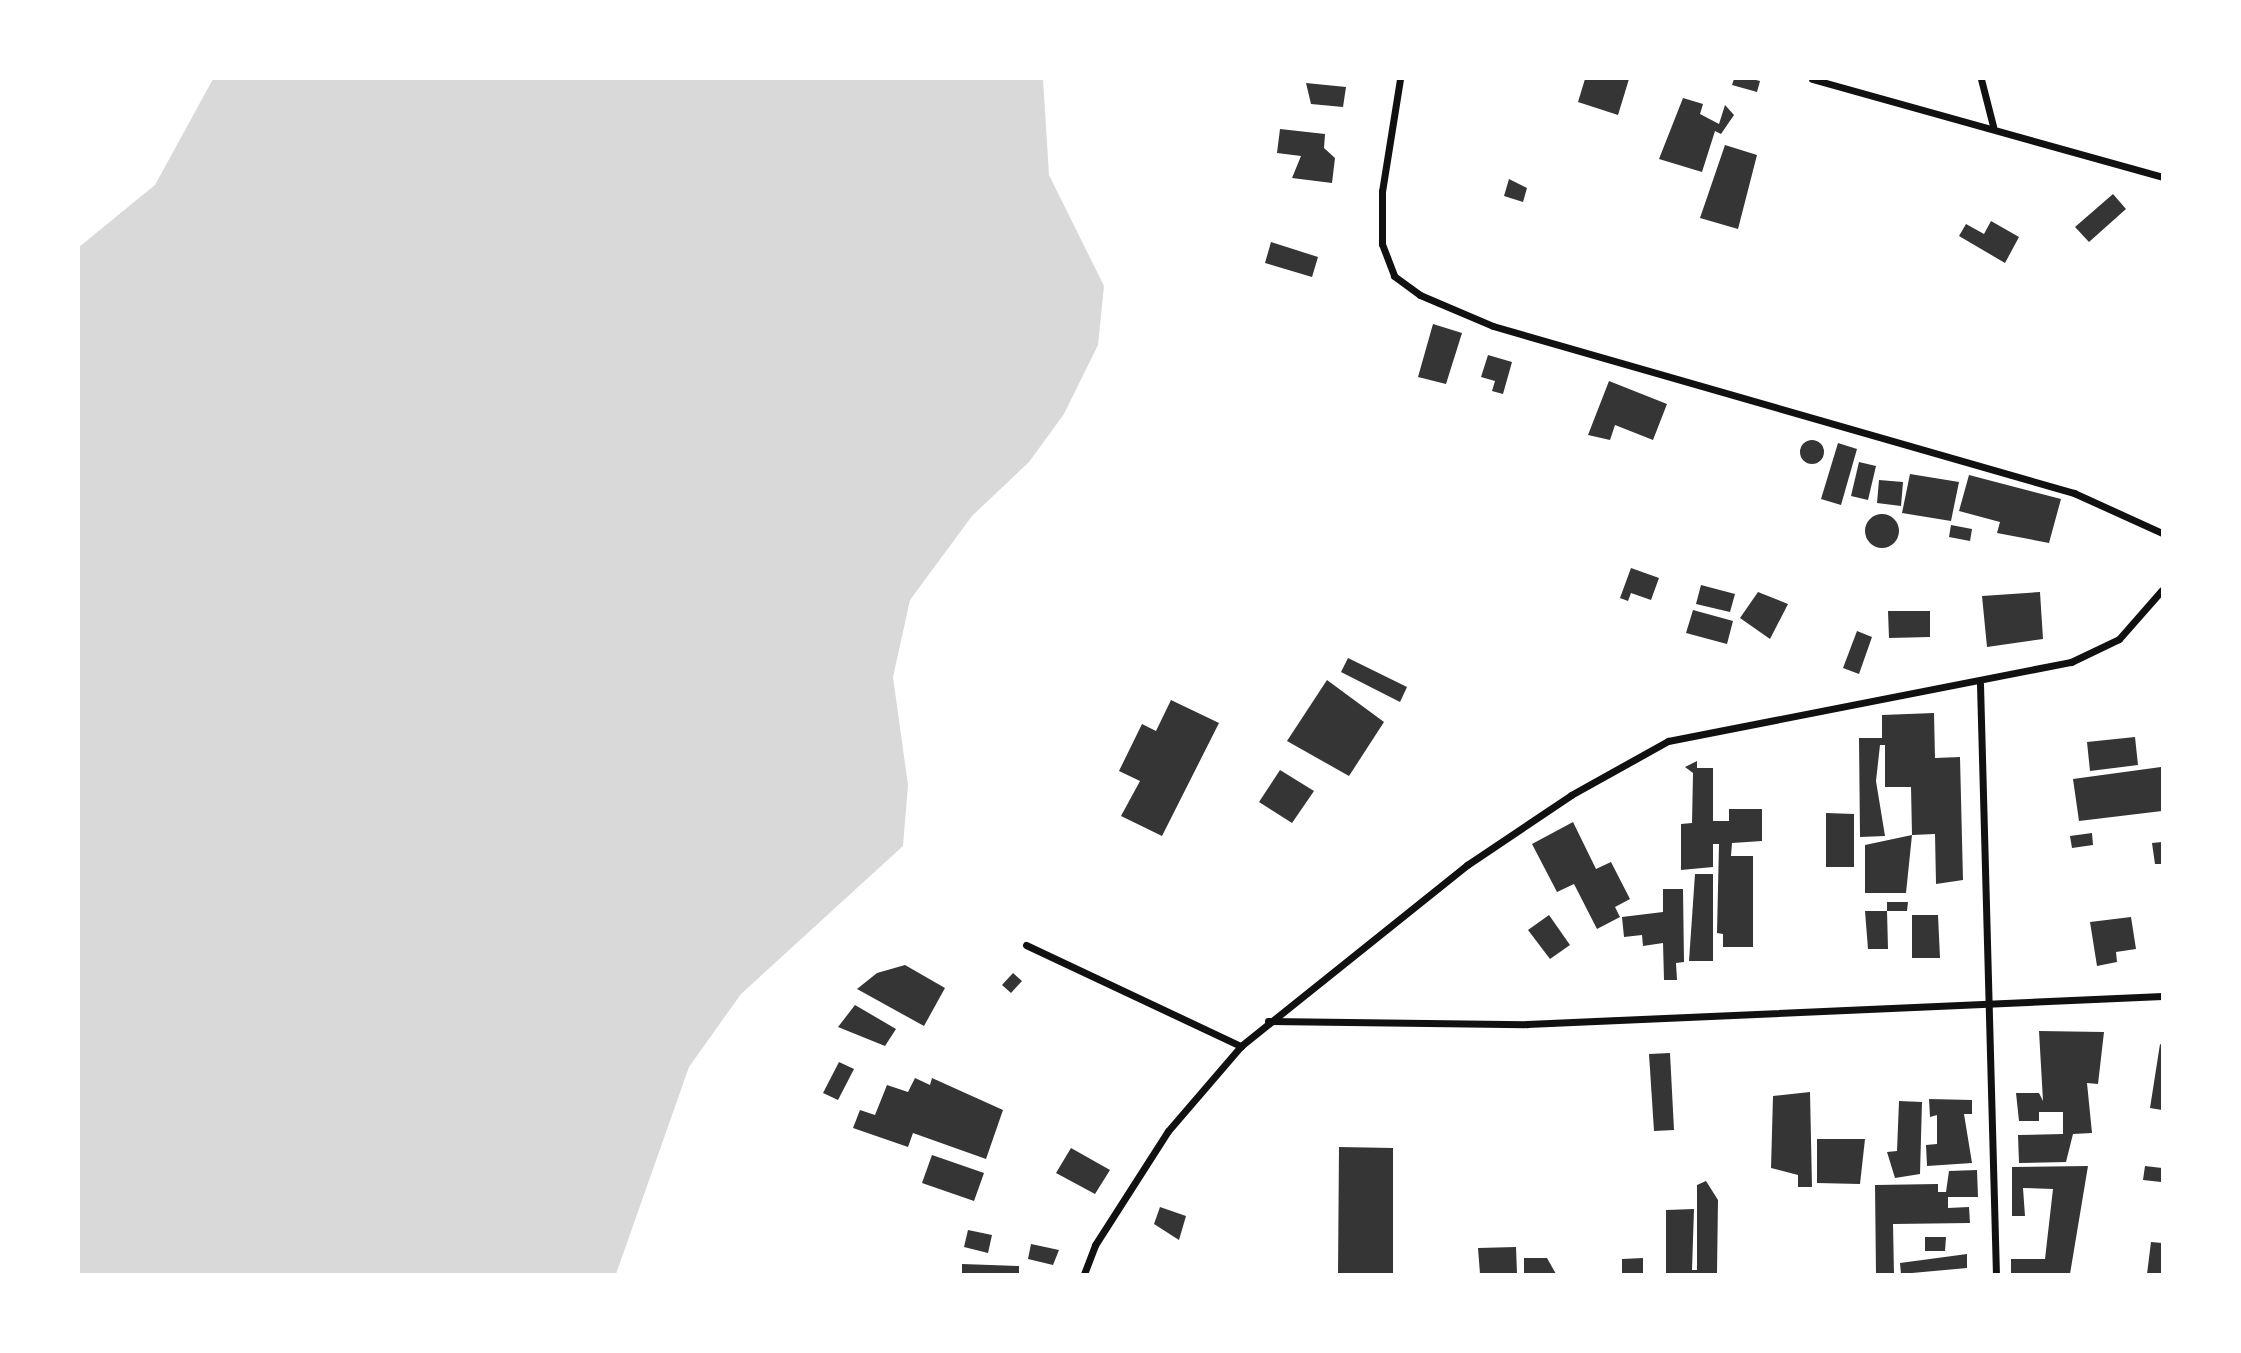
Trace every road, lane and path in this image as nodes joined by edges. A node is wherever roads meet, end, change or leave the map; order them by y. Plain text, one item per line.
1 (1400, 79) edge
2 (1812, 79) edge
3 (1981, 79) edge
4 (1993, 126) junction
5 (2162, 177) edge
6 (2162, 533) edge
7 (2162, 590) edge
8 (1980, 684) junction
9 (1026, 945) dead end
10 (2162, 996) edge
11 (1990, 1003) junction
12 (1267, 1020) junction
13 (1241, 1046) junction
14 (1084, 1274) edge
15 (1996, 1274) edge

1 - 6 street
2 - 4 street
3 - 4 street
4 - 5 street
7 - 8 street
8 - 11 street
8 - 12 street
9 - 13 street
10 - 11 street
11 - 12 street
11 - 15 street
12 - 13 street
13 - 14 street

